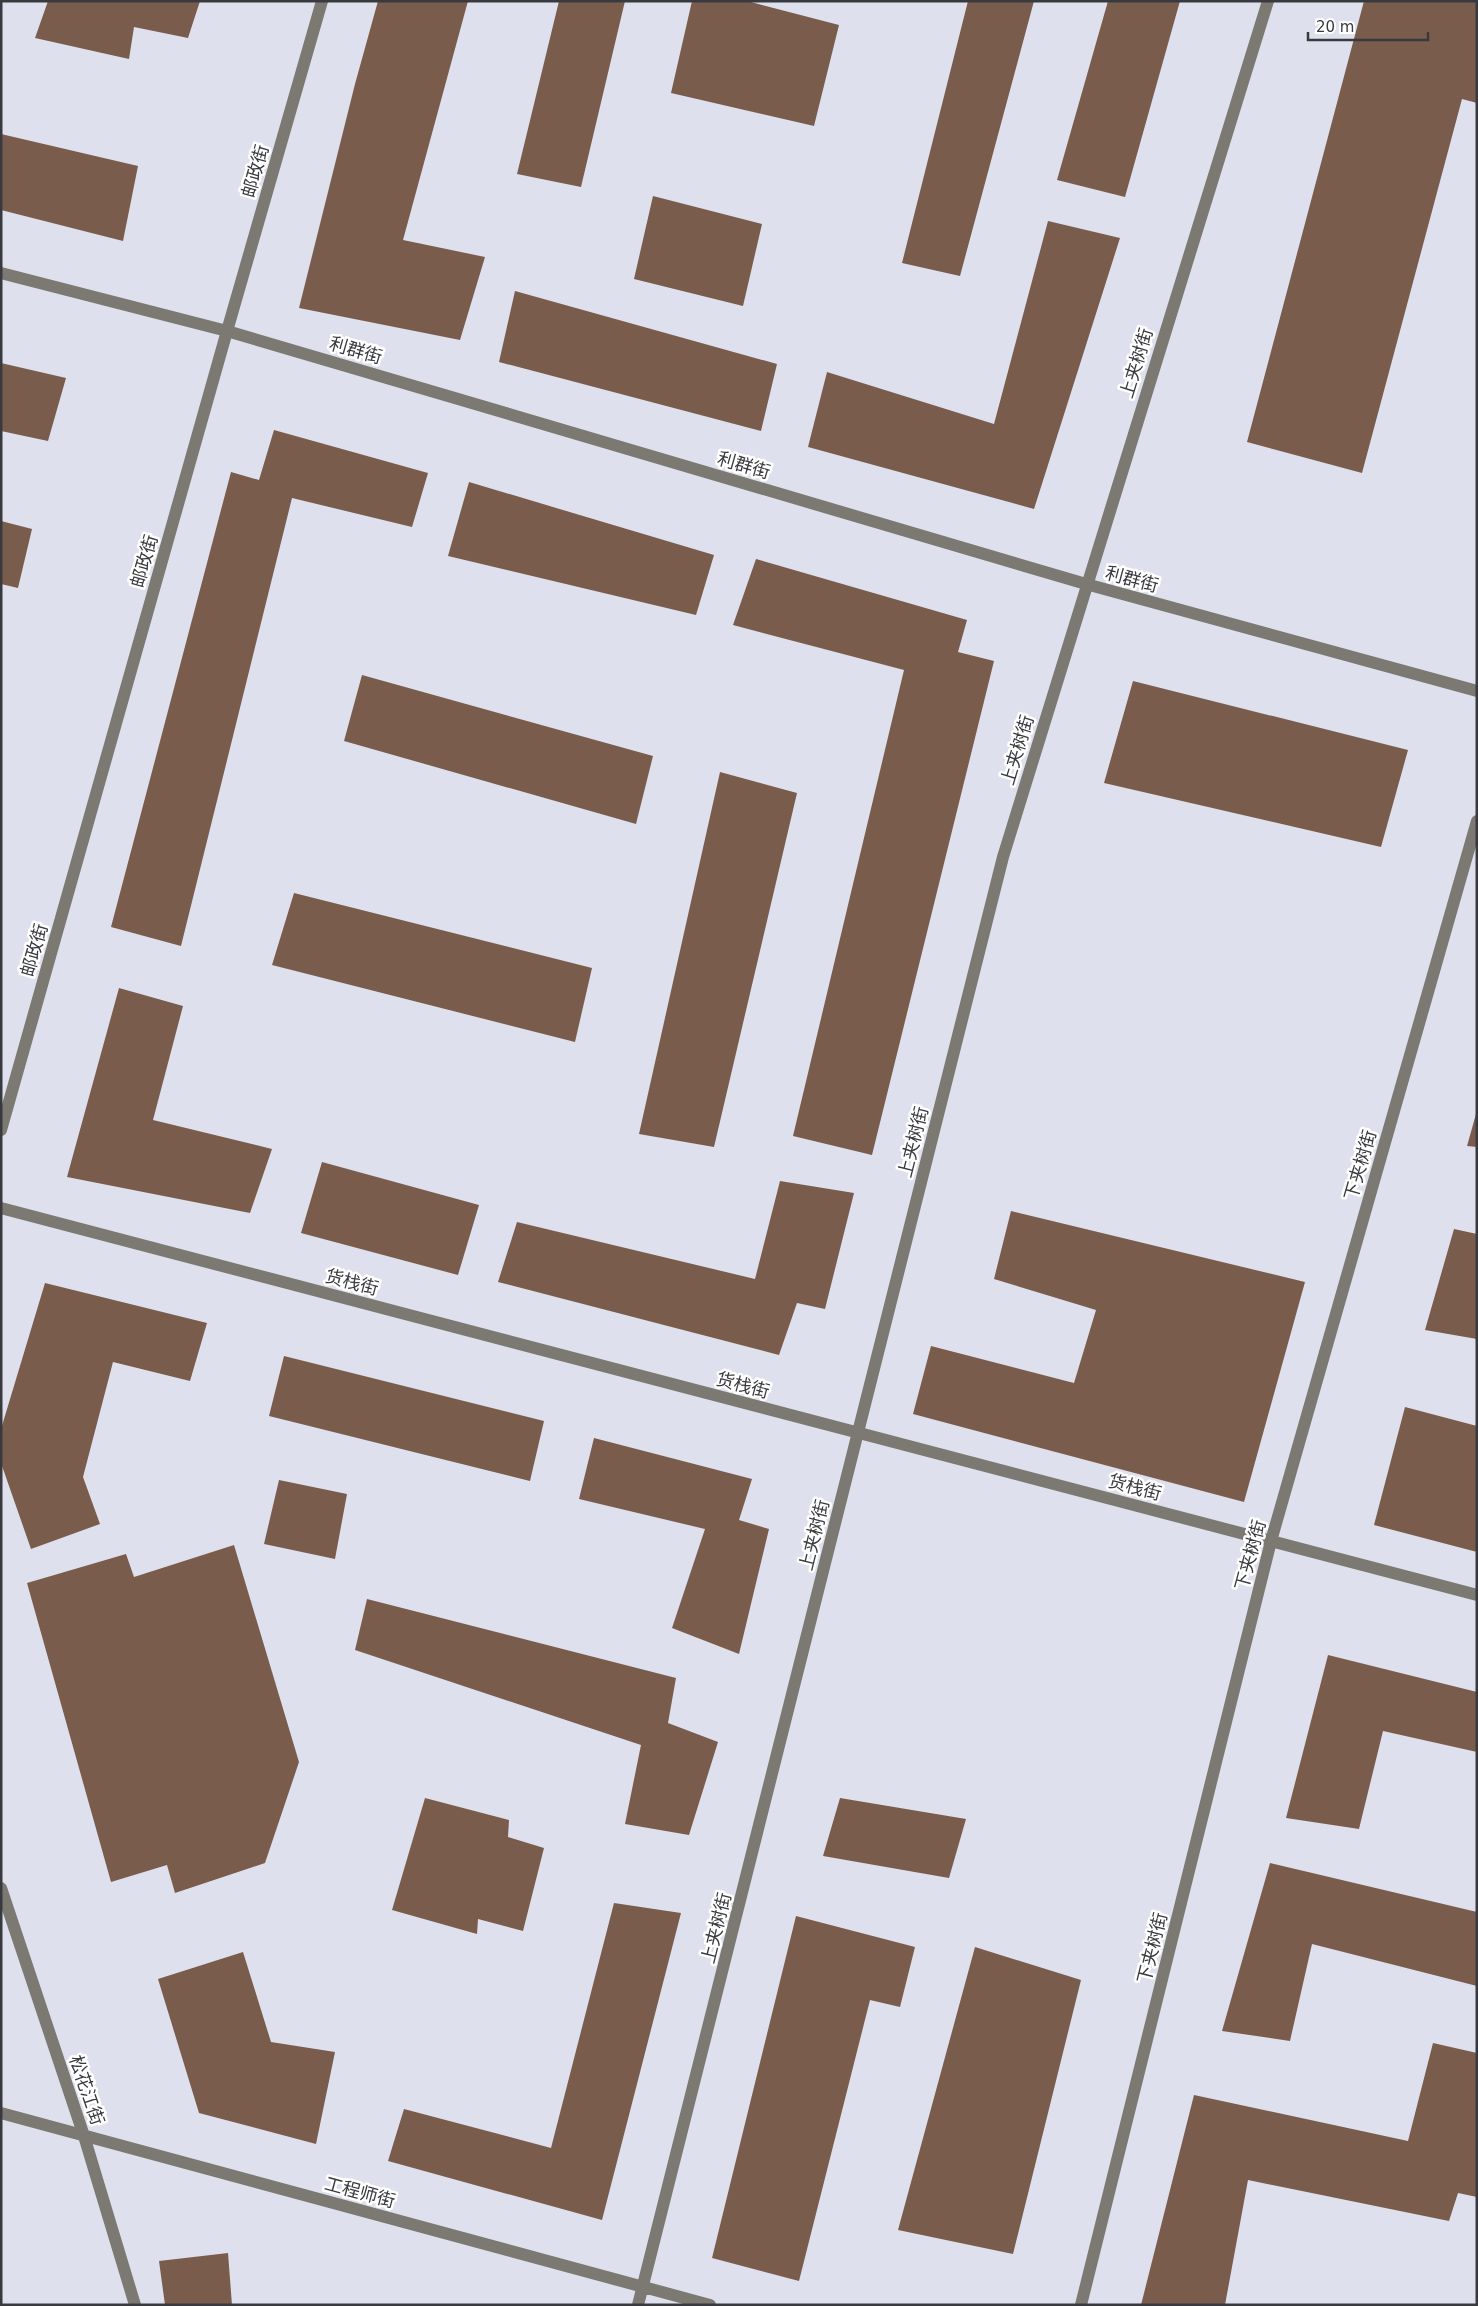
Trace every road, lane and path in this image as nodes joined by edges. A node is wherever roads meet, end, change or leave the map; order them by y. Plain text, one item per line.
1 (322, 1) edge
2 (1268, 1) edge
3 (1, 274) edge
4 (227, 331) junction
5 (1086, 584) junction
6 (1477, 691) edge
7 (1477, 821) edge
8 (1, 1130) edge
9 (1, 1208) edge
10 (858, 1433) junction
11 (1271, 1541) junction
12 (1477, 1595) edge
13 (1, 1888) edge
14 (1, 2113) edge
15 (84, 2136) junction
16 (644, 2287) junction
17 (135, 2305) edge
18 (638, 2305) edge
19 (710, 2305) edge
20 (1081, 2305) edge

1 - 4 street, 邮政街
2 - 5 street, 上夹树街
3 - 4 street, 利群街
4 - 5 street, 利群街
4 - 8 street, 邮政街
5 - 6 street, 利群街
5 - 10 street, 上夹树街
7 - 11 street, 下夹树街
9 - 10 street, 货栈街
10 - 11 street, 货栈街
10 - 16 street, 上夹树街
11 - 12 street, 货栈街
11 - 20 street, 下夹树街
13 - 15 street, 松花江街
14 - 15 street, 工程师街
15 - 16 street, 工程师街
15 - 17 street, 松花江街
16 - 18 street, 上夹树街
16 - 19 street, 工程师街

